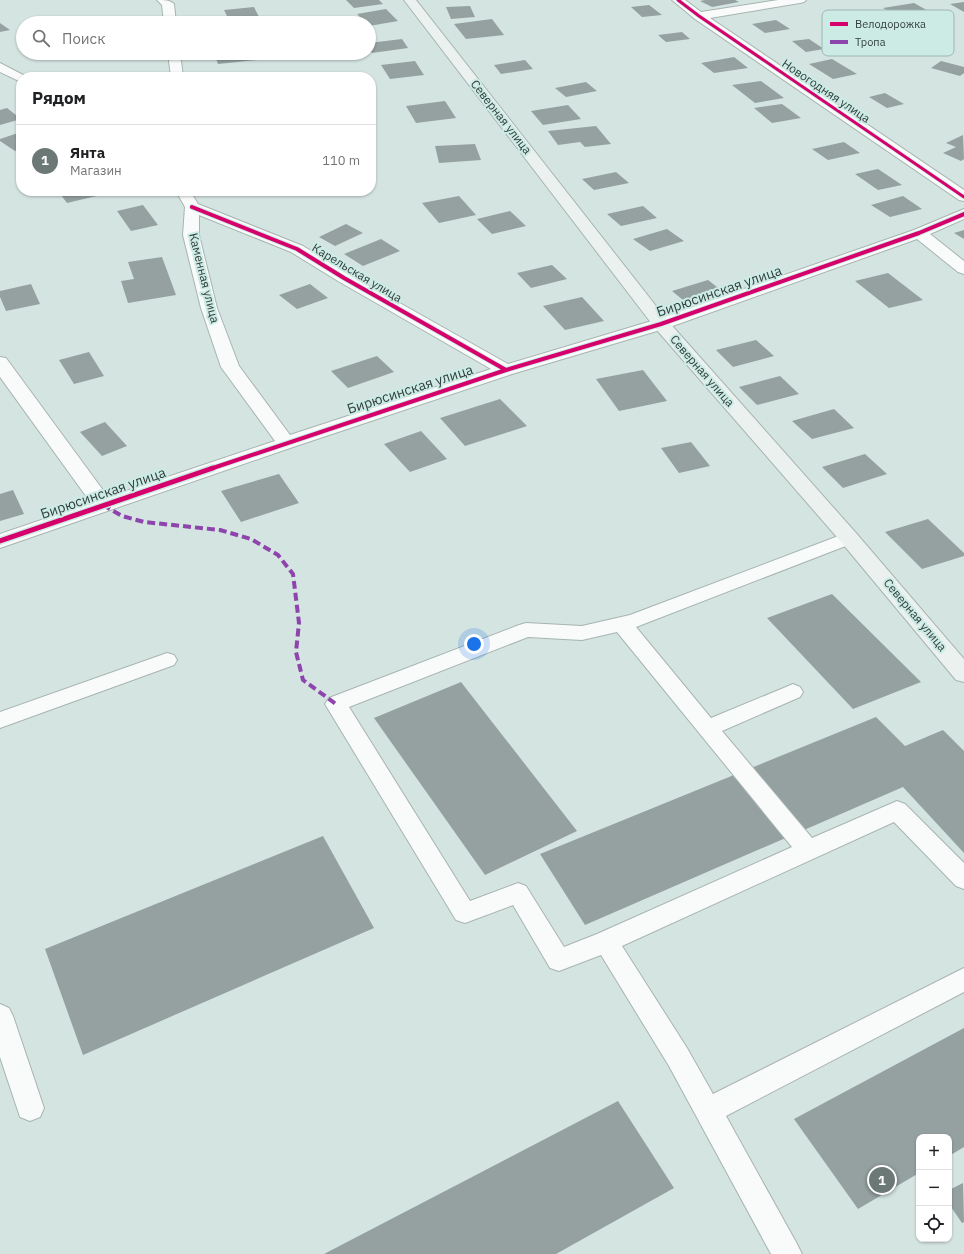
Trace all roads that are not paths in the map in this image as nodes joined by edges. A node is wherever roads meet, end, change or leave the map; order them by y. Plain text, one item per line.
1 (163, 0) edge
2 (410, 0) edge
3 (678, 0) edge
4 (800, 0) edge
5 (169, 16) edge
6 (699, 16) junction
7 (175, 60) edge
8 (0, 67) edge
9 (176, 72) edge
10 (16, 75) edge
11 (186, 196) edge
12 (964, 197) edge
13 (192, 207) junction
14 (964, 214) edge
15 (919, 233) junction
16 (964, 269) edge
17 (661, 324) junction
18 (0, 362) edge
19 (506, 370) junction
20 (286, 443) junction
21 (103, 505) junction
22 (849, 538) junction
23 (0, 541) edge
24 (622, 624) junction
25 (167, 660) dead end
26 (964, 674) edge
27 (793, 692) dead end
28 (0, 720) edge
29 (708, 728) junction
30 (808, 850) junction
31 (964, 879) edge
32 (606, 942) junction
33 (964, 979) edge
34 (0, 1016) edge
35 (30, 1108) dead end
36 (708, 1111) junction
37 (787, 1254) edge

1 - 5 street
2 - 17 main road, Северная улица
3 - 6 street, Новогодняя улица
4 - 6 street
6 - 12 street, Новогодняя улица
7 - 9 street
8 - 10 street
11 - 13 street
13 - 19 street, Карельская улица
13 - 20 street, Каменная улица
14 - 15 street, Бирюсинская улица
15 - 16 street
15 - 17 street, Бирюсинская улица
17 - 19 street, Бирюсинская улица
17 - 22 main road, Северная улица
18 - 21 street
19 - 20 street, Бирюсинская улица
20 - 21 street, Бирюсинская улица
21 - 23 street, Бирюсинская улица
22 - 24 lane
22 - 26 main road, Северная улица
24 - 29 lane
24 - 32 lane
25 - 28 lane
27 - 29 lane
29 - 30 lane
30 - 31 lane
30 - 32 lane
32 - 36 lane
33 - 36 lane
34 - 35 lane
36 - 37 lane

